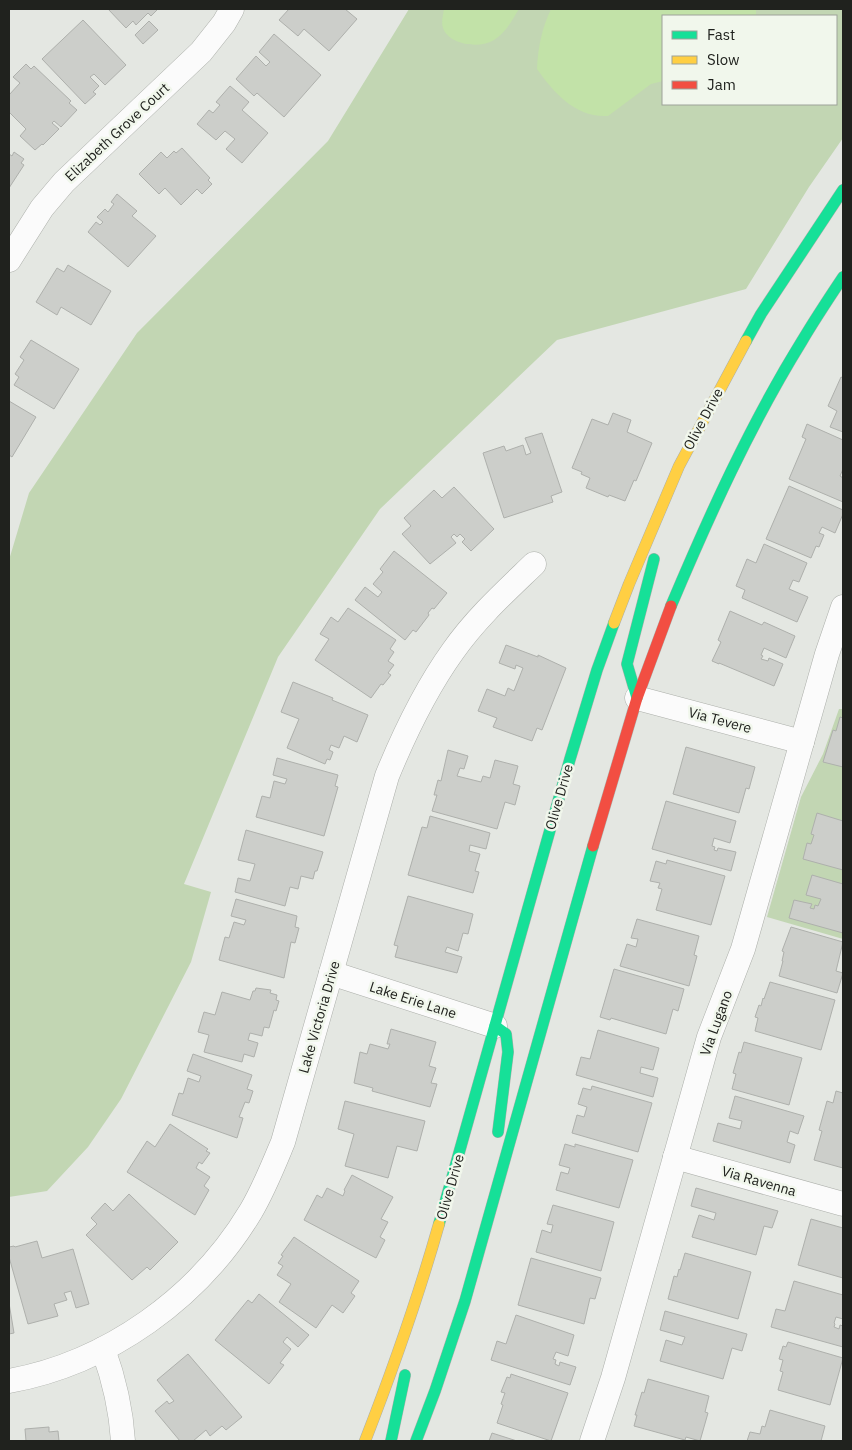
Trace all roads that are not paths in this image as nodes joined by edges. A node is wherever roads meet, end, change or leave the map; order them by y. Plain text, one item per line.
1 (232, 9) edge
2 (843, 190) edge
3 (9, 260) edge
4 (843, 277) edge
5 (679, 466) junction
6 (534, 564) dead end
7 (843, 607) edge
8 (637, 698) junction
9 (802, 742) junction
10 (331, 973) junction
11 (495, 1026) junction
12 (675, 1157) junction
13 (843, 1204) edge
14 (488, 1220) junction
15 (425, 1273) junction
16 (103, 1349) junction
17 (9, 1381) edge
18 (123, 1441) edge
19 (365, 1441) edge
20 (391, 1441) edge
21 (416, 1441) edge
22 (592, 1441) edge

1 - 3 street, Elizabeth Grove Court
2 - 5 main road, Olive Drive
4 - 8 main road
5 - 8 main road
5 - 11 main road, Olive Drive
6 - 10 street, Lake Victoria Drive
7 - 9 street, Via Lugano
8 - 9 street, Via Tevere
8 - 14 main road
9 - 12 street, Via Lugano
10 - 11 street, Lake Erie Lane
10 - 16 street, Lake Victoria Drive
11 - 14 main road
11 - 15 main road, Olive Drive
12 - 13 street, Via Ravenna
12 - 22 street, Via Lugano
14 - 21 main road
15 - 19 main road, Olive Drive
15 - 20 main road
16 - 17 street, Lake Victoria Drive
16 - 18 street

